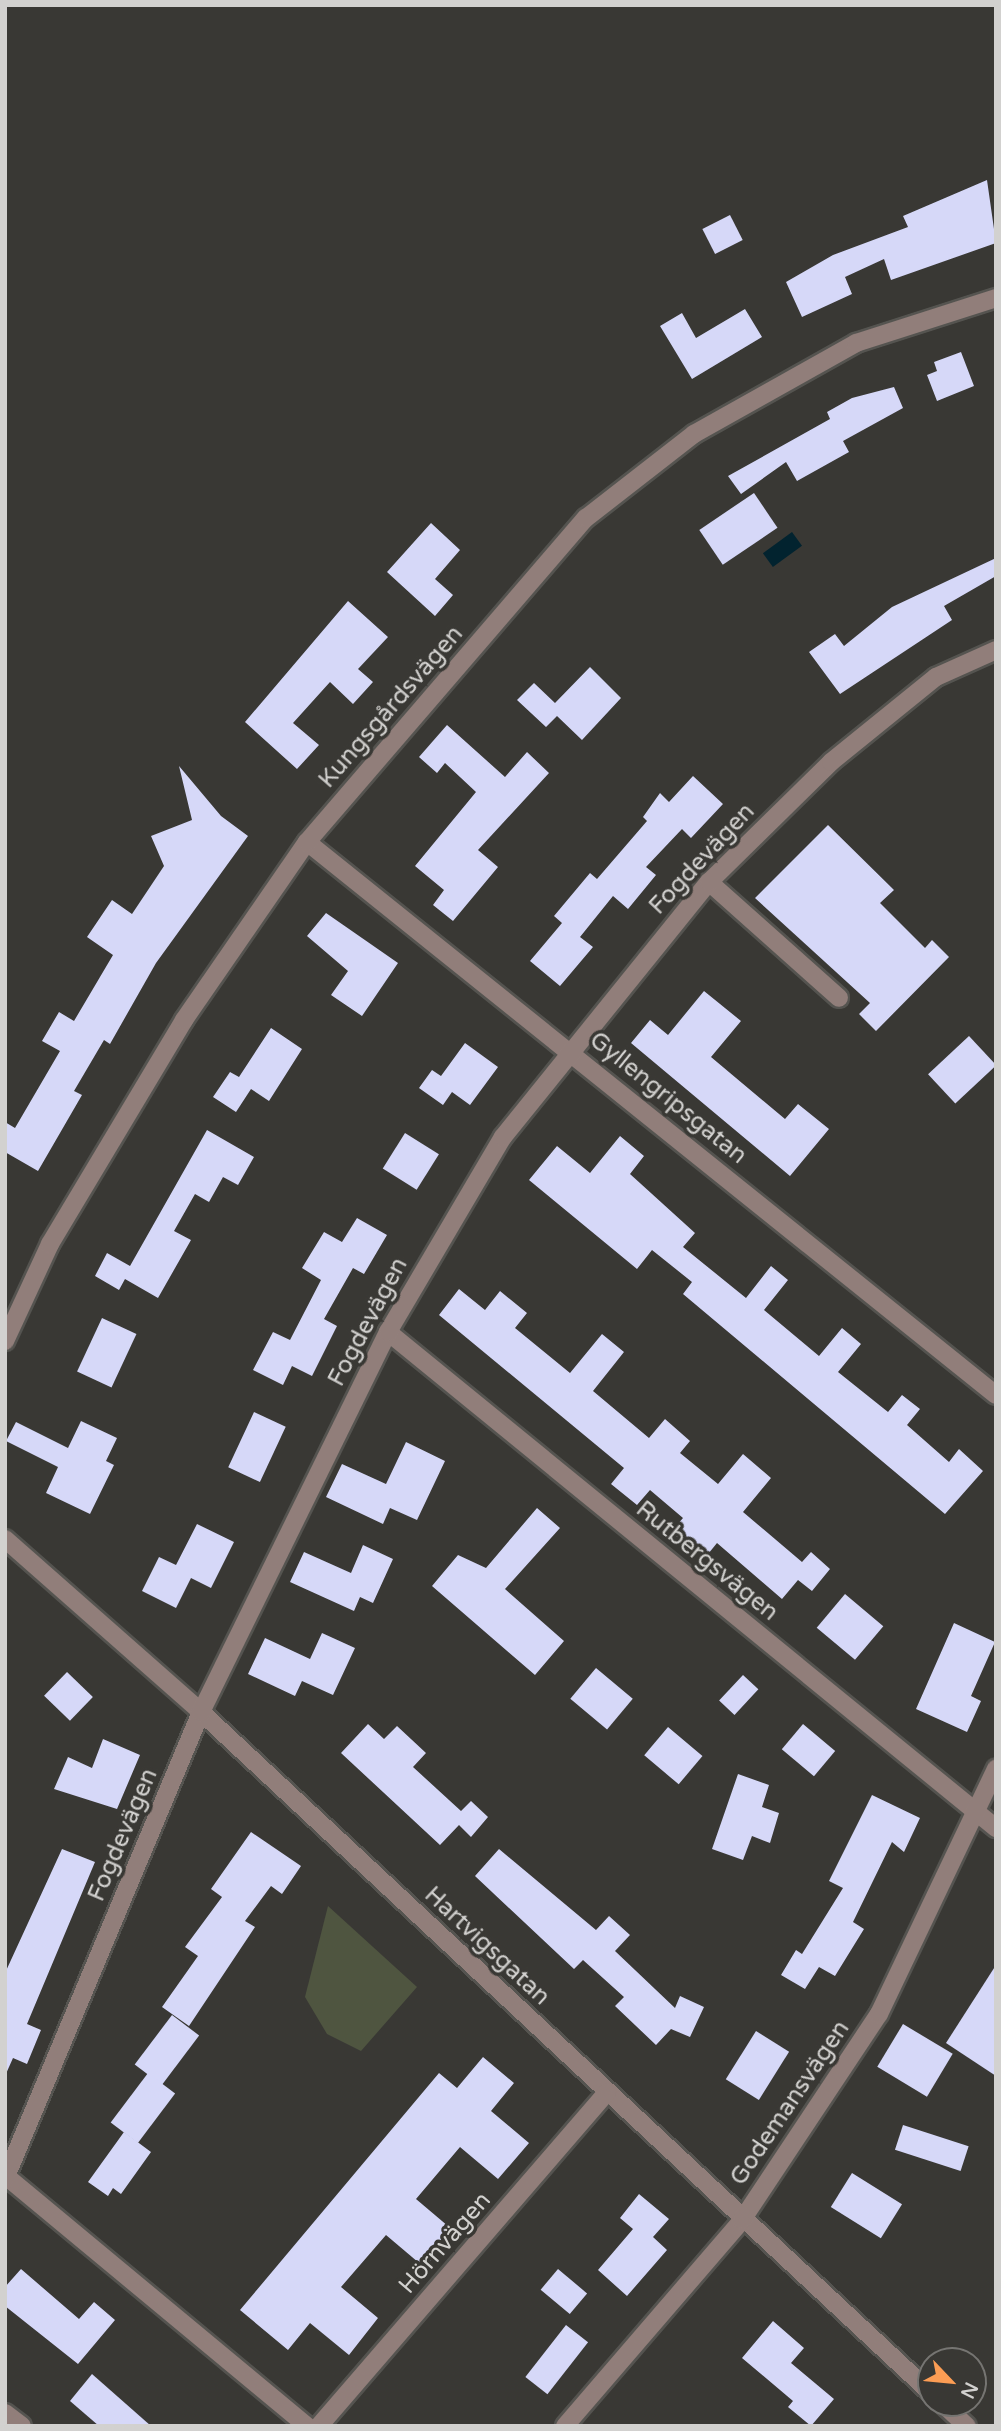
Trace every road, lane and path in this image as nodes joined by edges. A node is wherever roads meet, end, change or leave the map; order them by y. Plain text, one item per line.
1 (996, 298) edge
2 (996, 650) edge
3 (307, 842) junction
4 (709, 882) junction
5 (839, 998) dead end
6 (569, 1050) junction
7 (388, 1332) junction
8 (5, 1341) edge
9 (996, 1395) edge
10 (5, 1539) edge
11 (201, 1712) junction
12 (996, 1769) edge
13 (976, 1812) junction
14 (996, 1828) edge
15 (607, 2092) junction
16 (6, 2178) edge
17 (742, 2220) junction
18 (917, 2380) edge
19 (5, 2413) edge
20 (22, 2426) edge
21 (307, 2426) edge
22 (319, 2426) edge
23 (565, 2426) edge

1 - 3 street, Kungsgårdsvägen
2 - 4 street, Fogdevägen
3 - 6 street, Gyllengripsgatan
3 - 8 street, Kungsgårdsvägen
4 - 5 street
4 - 6 street, Fogdevägen
6 - 7 street, Fogdevägen
6 - 9 street, Gyllengripsgatan
7 - 11 street, Fogdevägen
7 - 13 street, Rutbergsvägen
10 - 11 street, Hartvigsgatan
11 - 15 street, Hartvigsgatan
11 - 16 street, Fogdevägen
12 - 13 street, Godemansvägen
13 - 14 street, Rutbergsvägen
13 - 17 street, Godemansvägen
15 - 17 street, Hartvigsgatan
15 - 22 street, Hörnvägen
16 - 21 street
17 - 18 street, Hartvigsgatan
17 - 23 street, Godemansvägen
19 - 20 street

